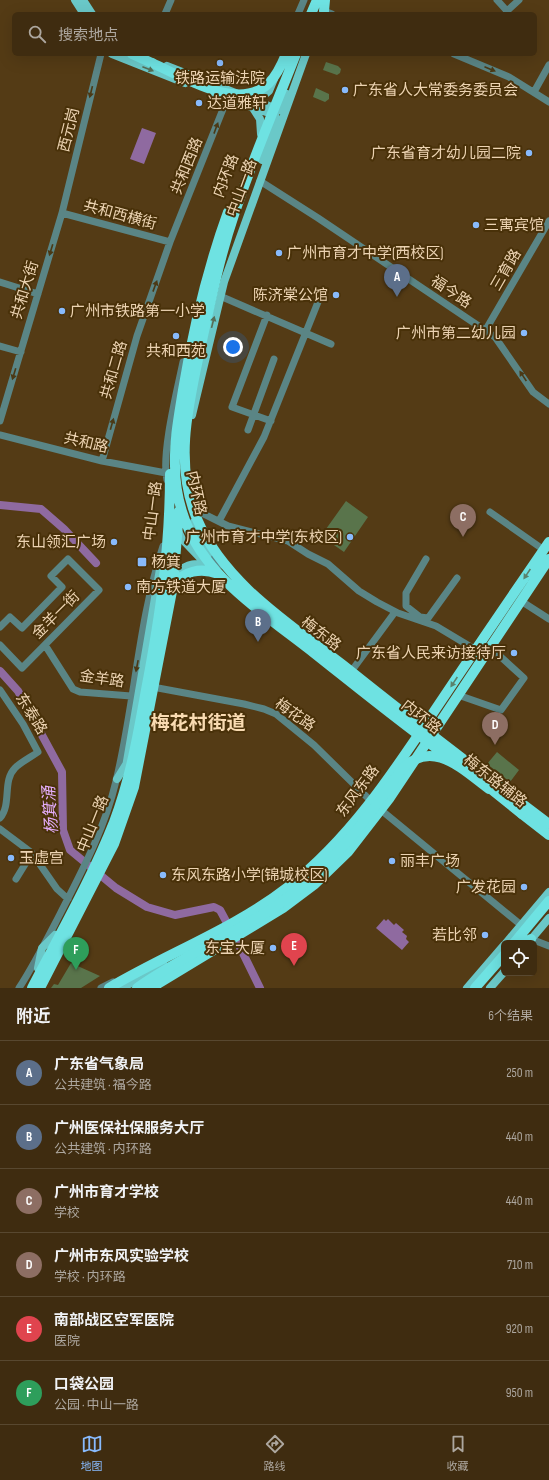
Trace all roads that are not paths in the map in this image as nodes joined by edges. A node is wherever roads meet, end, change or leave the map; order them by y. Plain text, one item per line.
1 (75, 0) edge
2 (83, 0) edge
3 (171, 0) edge
4 (304, 0) edge
5 (312, 0) edge
6 (317, 0) edge
7 (325, 0) edge
8 (329, 0) edge
9 (497, 0) edge
10 (519, 0) edge
11 (83, 12) edge
12 (91, 12) edge
13 (166, 12) edge
14 (299, 12) edge
15 (307, 12) edge
16 (312, 12) edge
17 (326, 12) edge
18 (326, 12) edge
19 (101, 56) edge
20 (117, 56) edge
21 (139, 56) edge
22 (282, 56) edge
23 (289, 56) edge
24 (295, 56) edge
25 (305, 56) edge
26 (459, 56) edge
27 (149, 59) edge
28 (549, 65) edge
29 (301, 67) junction
30 (534, 92) junction
31 (227, 99) junction
32 (549, 102) edge
33 (255, 104) junction
34 (271, 113) junction
35 (261, 134) junction
36 (260, 181) junction
37 (62, 212) junction
38 (549, 221) edge
39 (170, 242) junction
40 (0, 282) edge
41 (224, 282) junction
42 (322, 292) dead end
43 (206, 293) junction
44 (38, 294) junction
45 (220, 296) junction
46 (267, 315) junction
47 (485, 331) junction
48 (307, 333) junction
49 (331, 344) dead end
50 (0, 346) edge
51 (20, 352) junction
52 (274, 359) dead end
53 (187, 370) junction
54 (184, 393) junction
55 (549, 404) edge
56 (1, 410) edge
57 (173, 412) junction
58 (254, 415) junction
59 (0, 421) edge
60 (271, 421) junction
61 (248, 430) dead end
62 (0, 436) edge
63 (183, 444) junction
64 (174, 458) junction
65 (102, 461) junction
66 (181, 471) junction
67 (166, 473) junction
68 (170, 488) junction
69 (178, 498) dead end
70 (190, 507) junction
71 (176, 512) dead end
72 (490, 512) dead end
73 (219, 521) junction
74 (177, 537) junction
75 (163, 546) junction
76 (546, 546) edge
77 (208, 554) junction
78 (549, 559) edge
79 (426, 560) dead end
80 (186, 566) junction
81 (209, 567) junction
82 (457, 578) dead end
83 (168, 589) junction
84 (521, 601) junction
85 (395, 612) junction
86 (549, 619) edge
87 (280, 620) junction
88 (426, 620) junction
89 (0, 627) edge
90 (157, 631) junction
91 (308, 639) junction
92 (0, 645) edge
93 (45, 645) junction
94 (490, 647) junction
95 (476, 650) junction
96 (145, 660) junction
97 (353, 669) junction
98 (151, 680) junction
99 (158, 688) junction
100 (0, 690) edge
101 (458, 695) junction
102 (131, 696) junction
103 (148, 696) junction
104 (147, 705) junction
105 (394, 706) junction
106 (136, 708) junction
107 (427, 722) junction
108 (424, 737) junction
109 (127, 762) junction
110 (135, 768) junction
111 (117, 779) junction
112 (139, 782) junction
113 (371, 801) junction
114 (381, 810) junction
115 (522, 814) junction
116 (0, 818) edge
117 (548, 820) edge
118 (0, 829) edge
119 (549, 829) edge
120 (549, 834) edge
121 (549, 840) edge
122 (32, 853) junction
123 (93, 869) junction
124 (16, 879) dead end
125 (549, 892) edge
126 (68, 899) junction
127 (549, 902) edge
128 (549, 910) edge
129 (549, 918) edge
130 (521, 925) junction
131 (223, 929) junction
132 (55, 935) junction
133 (236, 936) junction
134 (508, 940) edge
135 (517, 940) edge
136 (527, 940) edge
137 (528, 940) edge
138 (537, 944) edge
139 (61, 945) junction
140 (549, 946) edge
141 (42, 948) junction
142 (501, 949) edge
143 (501, 958) edge
144 (501, 966) edge
145 (144, 968) junction
146 (38, 971) junction
147 (501, 975) edge
148 (18, 988) edge
149 (30, 988) edge
150 (40, 988) edge
151 (43, 988) edge
152 (101, 988) edge
153 (109, 988) edge
154 (122, 988) edge
155 (133, 988) edge
156 (137, 988) edge
157 (151, 988) edge
158 (467, 988) edge
159 (475, 988) edge
160 (482, 988) edge
161 (490, 988) edge

1 - 11 main road
2 - 12 main road
3 - 13 street
4 - 14 street
5 - 15 highway
6 - 16 highway
7 - 17 highway
8 - 18 main road
9 - 10 street
19 -> 37 street, 西元岗
20 -> 31 main road
21 - 27 highway
22 - 33 main road
23 - 27 highway, bridge
23 - 29 main road
23 - 34 main road, 中山一路
23 - 53 highway, 内环路, bridge
24 - 63 highway, 内环路, bridge
25 - 29 main road, 中山一路
26 -> 30 street
27 - 33 main road
28 - 30 street
29 - 34 main road
29 - 36 main road, 中山一路
30 - 32 street
31 - 33 main road
39 -> 31 street, 共和西路
33 - 34 main road
33 - 35 main road
34 - 35 main road, 中山一路
34 - 41 main road
35 - 43 main road, 中山一路
36 - 41 main road, 中山一路
36 - 47 street, 福今路
37 - 39 street, 共和西横街
37 -> 44 street, 共和大街
38 - 47 street, 三育路
65 -> 39 street, 共和二路
40 - 44 street
41 - 45 main road, 中山一路
42 - 48 street
43 - 54 main road, 中山一路
43 - 57 street
44 - 51 street, 共和大街
45 - 46 street
66 -> 45 main road, 中山一路
46 - 48 street
46 - 58 street
55 -> 47 street, 福今路
48 - 49 street
48 - 60 street
50 - 51 street
51 -> 56 street, 共和大街
52 - 58 street
53 - 90 highway, bridge
53 - 115 highway, 内环路, bridge
54 - 57 street
54 - 64 main road, 中山一路
56 - 59 street, 共和大街
57 - 67 street
58 - 60 street
58 - 61 street
60 - 73 street
62 - 65 street, 共和路
63 - 87 highway, 内环路, bridge
63 - 150 highway, bridge
64 - 68 main road, 中山一路
64 - 74 main road
65 - 67 street, 共和路
66 - 69 main road, 中山一路
66 - 70 main road
67 - 68 street
68 - 75 main road, 中山一路
70 - 73 street
70 - 77 main road
71 - 74 main road, 中山一路
72 - 76 street
73 - 85 street
74 - 75 main road
74 - 77 main road
74 - 81 main road, 梅东路
74 - 83 main road, 中山一路
75 - 96 main road, 中山一路
75 -> 102 street
76 -> 95 highway, 东风东路
77 - 91 main road, 梅东路
78 - 84 highway, 东风东路
79 - 88 street
80 - 81 main road
80 - 83 main road
80 - 99 street
81 - 87 main road, 梅东路
82 - 88 street
83 - 98 main road, 中山一路
84 - 86 street
84 - 94 highway, 东风东路
85 - 88 street
85 - 97 street
87 - 90 highway, bridge
87 - 105 highway, 内环路, bridge
87 - 108 main road, 梅东路
88 - 95 street
89 - 93 street, 金羊一街
90 - 146 highway, bridge
91 - 97 street
91 - 107 main road, 梅东路
92 - 93 street, 金羊一街
93 - 102 street, 金羊路
94 - 101 highway, 东风东路
94 - 101 street
95 -> 107 highway, 东风东路
96 - 98 street
96 - 106 main road, 中山一路
97 - 107 street
98 - 99 street
98 - 103 main road, 中山一路
99 - 103 street
99 - 104 main road
99 - 112 street
99 - 113 street, 梅花路
100 - 116 street, 东泰路
101 - 108 highway, 东风东路
102 - 111 street
103 - 104 main road, 中山一路
103 - 106 street
104 - 110 main road, 中山一路
105 - 117 highway, 内环路, bridge
105 - 117 highway, bridge
106 - 109 main road, 中山一路
107 - 108 highway, 东风东路
108 - 113 highway, 东风东路
108 - 114 highway, 东风东路
108 - 119 main road, 梅东路
108 - 120 main road, 梅东路
108 - 121 street, 梅东路辅路
109 - 111 main road
109 - 123 main road, 中山一路
110 - 112 main road
110 - 123 main road, 中山一路
111 - 123 street
112 - 123 street
113 - 131 highway, 东风东路
114 - 130 street
114 - 133 highway, 东风东路
115 - 120 highway, 内环路
115 - 156 highway, bridge
118 - 122 street
122 - 124 street
122 - 126 street
123 - 126 street
123 - 132 main road, 中山一路
123 - 139 main road, 中山一路
125 - 130 main road
126 - 141 street
127 - 135 highway
128 - 136 highway
129 - 137 main road
130 - 134 main road
131 - 145 highway
131 - 154 main road, 东风东路
132 - 141 main road
132 - 146 main road, 中山一路
133 - 155 main road, 东风东路
133 - 157 highway
138 - 140 street
139 - 149 main road, 中山一路
139 - 151 street
141 - 146 main road
141 - 148 street
142 - 158 main road
143 - 159 highway
144 - 160 highway
145 - 152 street
145 - 153 highway
146 - 149 highway, bridge
147 - 161 main road

